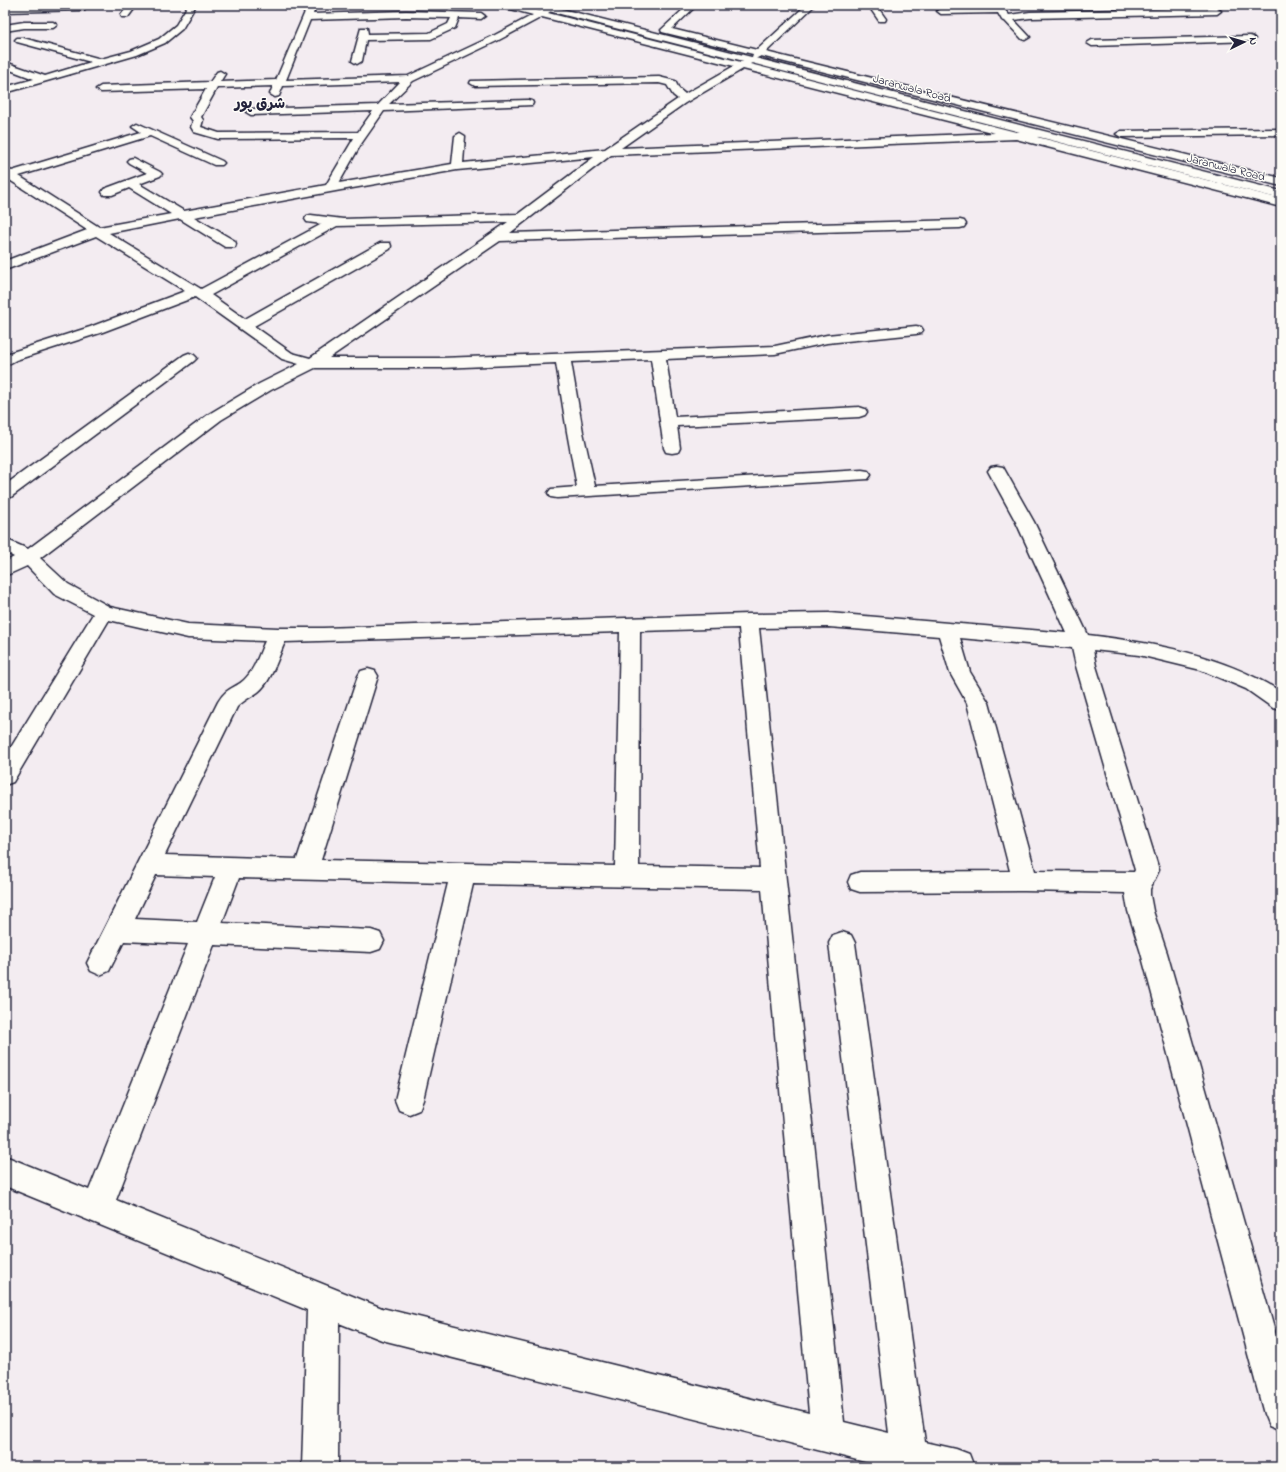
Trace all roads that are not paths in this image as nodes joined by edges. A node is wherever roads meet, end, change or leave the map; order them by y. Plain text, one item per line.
1 (133, 5) edge
2 (192, 5) edge
3 (312, 5) edge
4 (422, 5) edge
5 (506, 5) edge
6 (568, 5) edge
7 (693, 5) edge
8 (811, 5) edge
9 (872, 5) edge
10 (1051, 5) edge
11 (82, 6) edge
12 (46, 7) edge
13 (549, 7) edge
14 (938, 8) edge
15 (5, 9) edge
16 (1217, 11) dead end
17 (1001, 12) junction
18 (125, 15) dead end
19 (456, 15) junction
20 (75, 16) dead end
21 (481, 16) dead end
22 (1056, 16) junction
23 (307, 17) junction
24 (418, 18) junction
25 (882, 19) dead end
26 (950, 20) dead end
27 (1068, 25) dead end
28 (53, 26) dead end
29 (5, 28) edge
30 (665, 30) junction
31 (1025, 37) dead end
32 (1250, 39) dead end
33 (20, 40) dead end
34 (1092, 43) dead end
35 (753, 58) junction
36 (357, 61) dead end
37 (99, 62) junction
38 (5, 65) edge
39 (114, 69) dead end
40 (221, 72) dead end
41 (42, 78) junction
42 (410, 79) junction
43 (109, 80) dead end
44 (280, 82) junction
45 (475, 83) dead end
46 (214, 85) junction
47 (101, 89) junction
48 (5, 90) edge
49 (94, 99) dead end
50 (685, 99) junction
51 (528, 103) dead end
52 (380, 107) junction
53 (252, 112) dead end
54 (267, 112) junction
55 (371, 121) junction
56 (387, 121) dead end
57 (134, 125) dead end
58 (151, 132) junction
59 (1281, 132) edge
60 (1038, 134) junction
61 (362, 135) junction
62 (1091, 135) junction
63 (460, 136) dead end
64 (1019, 136) junction
65 (1072, 136) junction
66 (608, 152) junction
67 (133, 161) dead end
68 (218, 163) dead end
69 (457, 167) junction
70 (8, 174) edge
71 (1281, 182) edge
72 (130, 184) junction
73 (330, 188) junction
74 (1281, 188) edge
75 (108, 192) dead end
76 (1281, 195) edge
77 (1281, 203) edge
78 (182, 215) junction
79 (520, 218) junction
80 (311, 219) dead end
81 (333, 223) junction
82 (960, 224) dead end
83 (97, 231) junction
84 (496, 237) junction
85 (230, 244) dead end
86 (385, 246) dead end
87 (5, 266) edge
88 (198, 293) junction
89 (243, 326) junction
90 (916, 330) dead end
91 (658, 355) junction
92 (189, 358) dead end
93 (563, 358) junction
94 (5, 361) edge
95 (312, 363) junction
96 (859, 412) dead end
97 (668, 422) junction
98 (672, 448) dead end
99 (997, 471) dead end
100 (862, 475) dead end
101 (588, 491) junction
102 (5, 493) edge
103 (557, 493) dead end
104 (5, 545) edge
105 (29, 557) junction
106 (5, 570) edge
107 (104, 612) junction
108 (748, 621) junction
109 (630, 625) junction
110 (947, 630) junction
111 (278, 635) junction
112 (1081, 642) junction
113 (368, 676) dead end
114 (1281, 702) edge
115 (5, 776) edge
116 (149, 865) junction
117 (231, 868) junction
118 (306, 870) junction
119 (463, 873) junction
120 (627, 876) junction
121 (773, 879) junction
122 (1025, 881) junction
123 (860, 882) dead end
124 (1141, 883) junction
125 (117, 929) junction
126 (206, 934) junction
127 (372, 941) dead end
128 (842, 944) dead end
129 (100, 963) dead end
130 (409, 1100) dead end
131 (5, 1171) edge
132 (97, 1208) junction
133 (323, 1300) junction
134 (1281, 1414) edge
135 (828, 1435) junction
136 (909, 1455) junction
137 (320, 1467) edge
138 (956, 1467) edge

1 - 18 street
2 - 37 street
3 - 23 street
4 - 24 street
5 - 13 street
6 - 30 street
7 - 30 street
8 - 35 street
9 - 25 street
10 - 22 street
11 - 12 street
11 - 20 street
12 - 15 street
13 - 35 street
13 - 35 street, Jaranwala Road
13 - 42 street
14 - 17 street
14 - 26 street
16 - 22 street
17 - 22 street
17 - 31 street
19 - 21 street
19 - 24 street
19 - 36 street
22 - 27 street
23 - 24 street
23 - 44 street
28 - 29 street
30 - 35 street
32 - 34 street
33 - 37 street
35 - 50 street
35 - 60 street, Jaranwala Road
35 - 62 street
35 - 64 street
35 - 65 street, Jaranwala Road
37 - 39 street
37 - 41 street
38 - 41 street
40 - 46 street
41 - 48 street
42 - 44 street
42 - 52 street
43 - 47 street
44 - 46 street
44 - 54 street
45 - 50 street
46 - 47 street
46 - 61 street
47 - 49 street
50 - 66 street
51 - 52 street
52 - 54 street
52 - 55 street
53 - 54 street
55 - 56 street
55 - 61 street
57 - 58 street
58 - 68 street
58 - 70 street
59 - 62 street
60 - 64 street
60 - 76 street, Jaranwala Road
61 - 73 street
62 - 65 street
62 - 71 street
63 - 69 street
64 - 66 street
64 - 77 street
65 - 74 street, Jaranwala Road
66 - 69 street
66 - 79 street
67 - 72 street
69 - 73 street
70 - 83 street
72 - 75 street
72 - 78 street
73 - 78 street
78 - 83 street
78 - 85 street
79 - 81 street
79 - 84 street
80 - 81 street
81 - 88 street
82 - 84 street
83 - 87 street
83 - 88 street
84 - 95 street
86 - 89 street
88 - 89 street
88 - 94 street
89 - 95 street
90 - 91 street
91 - 93 street
91 - 97 street
92 - 102 street
93 - 95 street
93 - 101 street
95 - 105 street
96 - 97 street
97 - 98 street
99 - 112 street
100 - 101 street
101 - 103 street
104 - 105 street
105 - 106 street
105 - 107 street
107 - 111 street
107 - 115 street
108 - 109 street
108 - 110 street
108 - 121 street
109 - 111 street
109 - 120 street
110 - 112 street
110 - 122 street
111 - 116 street
112 - 114 street
112 - 124 street
113 - 118 street
116 - 117 street
116 - 125 street
117 - 118 street
117 - 126 street
118 - 119 street
119 - 120 street
119 - 130 street
120 - 121 street
121 - 135 street
122 - 123 street
122 - 124 street
124 - 134 street
125 - 126 street
125 - 129 street
126 - 127 street
126 - 132 street
128 - 136 street
131 - 132 street
132 - 133 street
133 - 135 street
133 - 137 street
135 - 136 street
136 - 138 street

